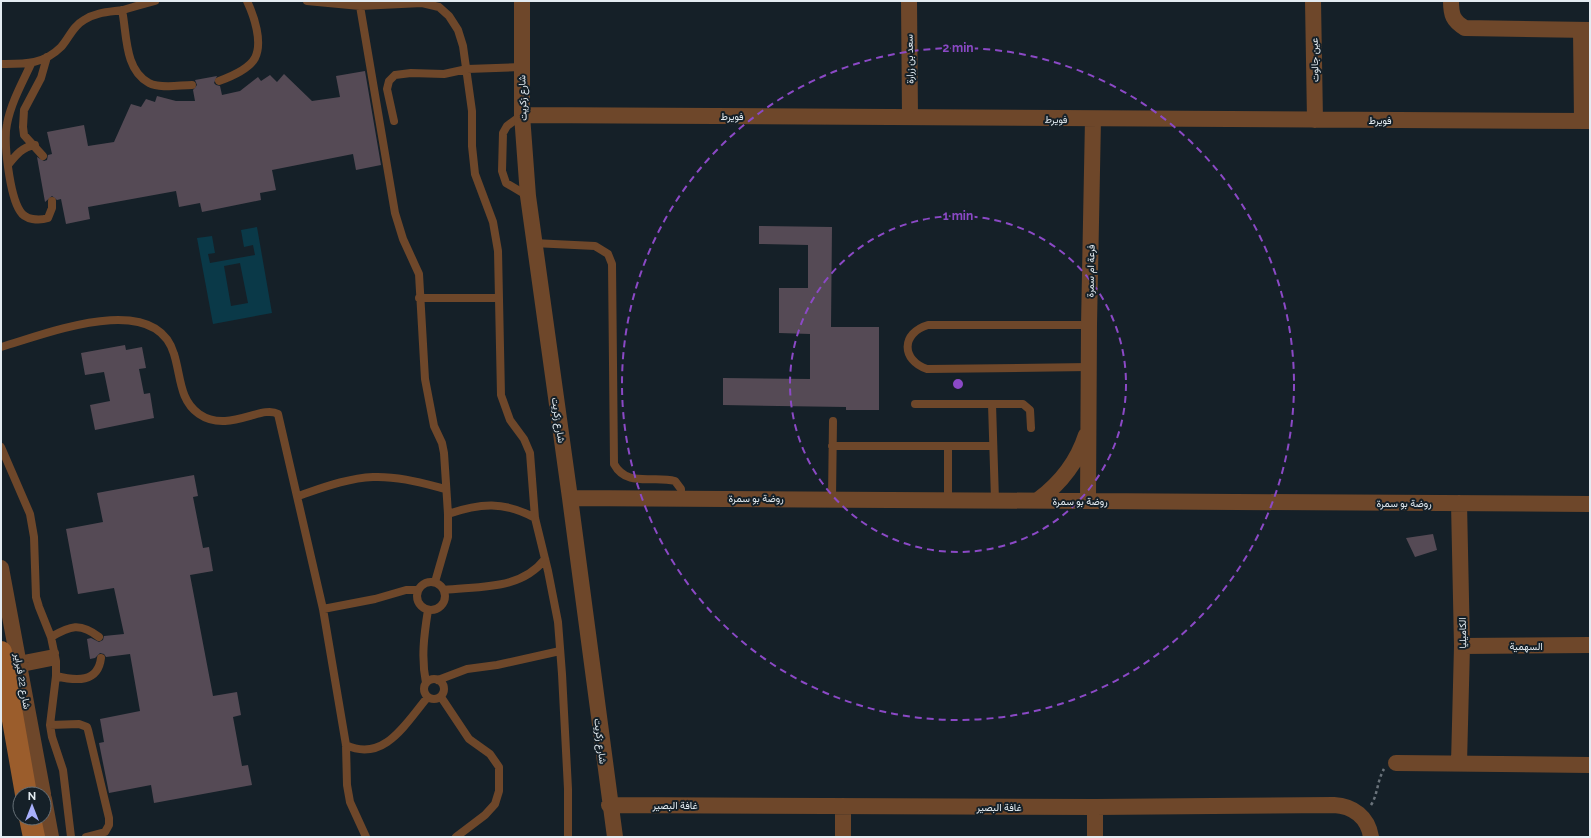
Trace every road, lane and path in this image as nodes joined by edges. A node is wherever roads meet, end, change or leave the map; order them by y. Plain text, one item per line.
1 (155, 1) edge
2 (247, 1) edge
3 (307, 1) edge
4 (522, 1) edge
5 (909, 1) edge
6 (1313, 1) edge
7 (1451, 1) edge
8 (360, 6) junction
9 (122, 10) junction
10 (1585, 30) edge
11 (47, 57) junction
12 (1, 64) edge
13 (31, 64) junction
14 (521, 66) junction
15 (467, 69) junction
16 (219, 81) dead end
17 (192, 85) dead end
18 (522, 115) junction
19 (910, 117) junction
20 (1093, 119) junction
21 (1315, 120) junction
22 (394, 121) dead end
23 (1586, 121) edge
24 (35, 145) junction
25 (43, 156) dead end
26 (8, 165) junction
27 (528, 196) junction
28 (52, 201) dead end
29 (533, 243) junction
30 (419, 298) junction
31 (498, 298) junction
32 (1089, 325) junction
33 (1, 347) edge
34 (1089, 367) junction
35 (914, 404) dead end
36 (992, 404) junction
37 (833, 421) dead end
38 (1089, 423) junction
39 (1031, 428) dead end
40 (832, 446) junction
41 (948, 446) junction
42 (993, 446) junction
43 (1, 447) edge
44 (446, 489) junction
45 (298, 496) junction
46 (570, 498) junction
47 (681, 498) junction
48 (832, 498) junction
49 (948, 499) junction
50 (995, 500) junction
51 (1038, 500) junction
52 (1088, 501) junction
53 (1459, 503) junction
54 (1590, 504) edge
55 (448, 514) junction
56 (535, 518) junction
57 (545, 559) junction
58 (1, 568) edge
59 (435, 582) junction
60 (418, 590) junction
61 (444, 590) junction
62 (323, 609) junction
63 (428, 610) junction
64 (51, 637) junction
65 (98, 637) dead end
66 (1590, 645) edge
67 (1462, 646) junction
68 (560, 651) junction
69 (56, 657) junction
70 (101, 658) dead end
71 (14, 660) edge
72 (56, 676) junction
73 (438, 680) junction
74 (426, 683) junction
75 (441, 697) junction
76 (427, 698) junction
77 (50, 725) junction
78 (346, 745) junction
79 (1396, 763) joint
80 (1459, 763) junction
81 (1590, 765) edge
82 (25, 786) edge
83 (41, 786) edge
84 (609, 805) junction
85 (844, 806) junction
86 (1095, 807) junction
87 (1360, 815) junction
88 (32, 826) edge
89 (49, 826) edge
90 (34, 837) edge
91 (51, 837) edge
92 (71, 837) edge
93 (86, 837) edge
94 (366, 837) edge
95 (456, 837) edge
96 (568, 837) edge
97 (615, 837) edge
98 (843, 837) edge
99 (1095, 837) edge
100 (1371, 837) edge

1 - 9 lane
2 - 16 lane
3 - 8 lane
4 - 14 street, شارع زكريت
5 - 19 street, سعد بن زرارة
6 - 21 street, عين جالوت
7 - 10 street
8 - 15 lane
8 - 30 lane
9 - 11 lane
9 - 17 lane
10 - 23 street
11 - 13 lane
11 - 24 lane
12 - 13 lane
13 - 26 lane
14 - 15 lane
14 - 18 street, شارع زكريت
15 - 22 lane
15 - 31 lane
18 - 19 street, فويرط
18 - 27 street, شارع زكريت
18 - 27 lane
19 - 20 street, فويرط
20 - 21 street, فويرط
20 - 32 street, فرعة ام سمرة
21 - 23 street, فويرط
24 - 25 lane
24 - 26 lane
26 - 28 lane
27 - 29 street, شارع زكريت
29 - 46 street, شارع زكريت
29 - 47 lane
30 - 31 lane
30 - 44 lane
31 - 56 lane
32 - 34 street, فرعة ام سمرة
32 - 34 lane
33 - 45 lane
34 - 38 street, فرعة ام سمرة
35 - 36 lane
36 - 39 lane
36 - 42 lane
37 - 40 lane
38 - 51 street, فرعة ام سمرة
38 - 52 street, فرعة ام سمرة
40 - 41 lane
40 - 48 lane
41 - 42 lane
41 - 49 lane
42 - 50 lane
43 - 64 lane
44 - 45 lane
44 - 55 lane
45 - 62 lane
46 - 47 street, روضة بو سمرة
46 - 84 street, شارع زكريت
47 - 48 street, روضة بو سمرة
48 - 49 street, روضة بو سمرة
49 - 50 street, روضة بو سمرة
50 - 51 street, روضة بو سمرة
51 - 52 street, روضة بو سمرة
52 - 53 street, روضة بو سمرة
53 - 54 street, روضة بو سمرة
53 - 67 street, الكاميليا
55 - 56 lane
55 - 59 lane
56 - 57 lane
57 - 61 lane
57 - 68 lane
58 - 71 street, شارع 22 فبراير
59 - 60 lane
59 - 61 lane
60 - 62 lane
60 - 63 lane
61 - 63 lane
62 - 78 lane
63 - 74 lane
64 - 65 lane
64 - 69 lane
66 - 67 street, السهمية
67 - 80 street, الكاميليا
68 - 73 lane
68 - 96 lane
69 - 71 lane
69 - 72 lane
70 - 72 lane
71 - 82 main road, شارع 22 فبراير
71 - 83 street, شارع 22 فبراير
72 - 77 lane
73 - 74 lane
73 - 75 lane
74 - 76 lane
75 - 76 lane
75 - 95 lane
76 - 78 lane
77 - 92 lane
77 - 93 lane
78 - 94 lane
79 - 80 street
79 - 87 path
80 - 81 street
84 - 85 street, غافة البصير
84 - 97 street, شارع زكريت
85 - 86 street, غافة البصير
85 - 98 street
86 - 87 street, غافة البصير
86 - 99 street
87 - 100 street
88 - 90 main road
89 - 91 street

